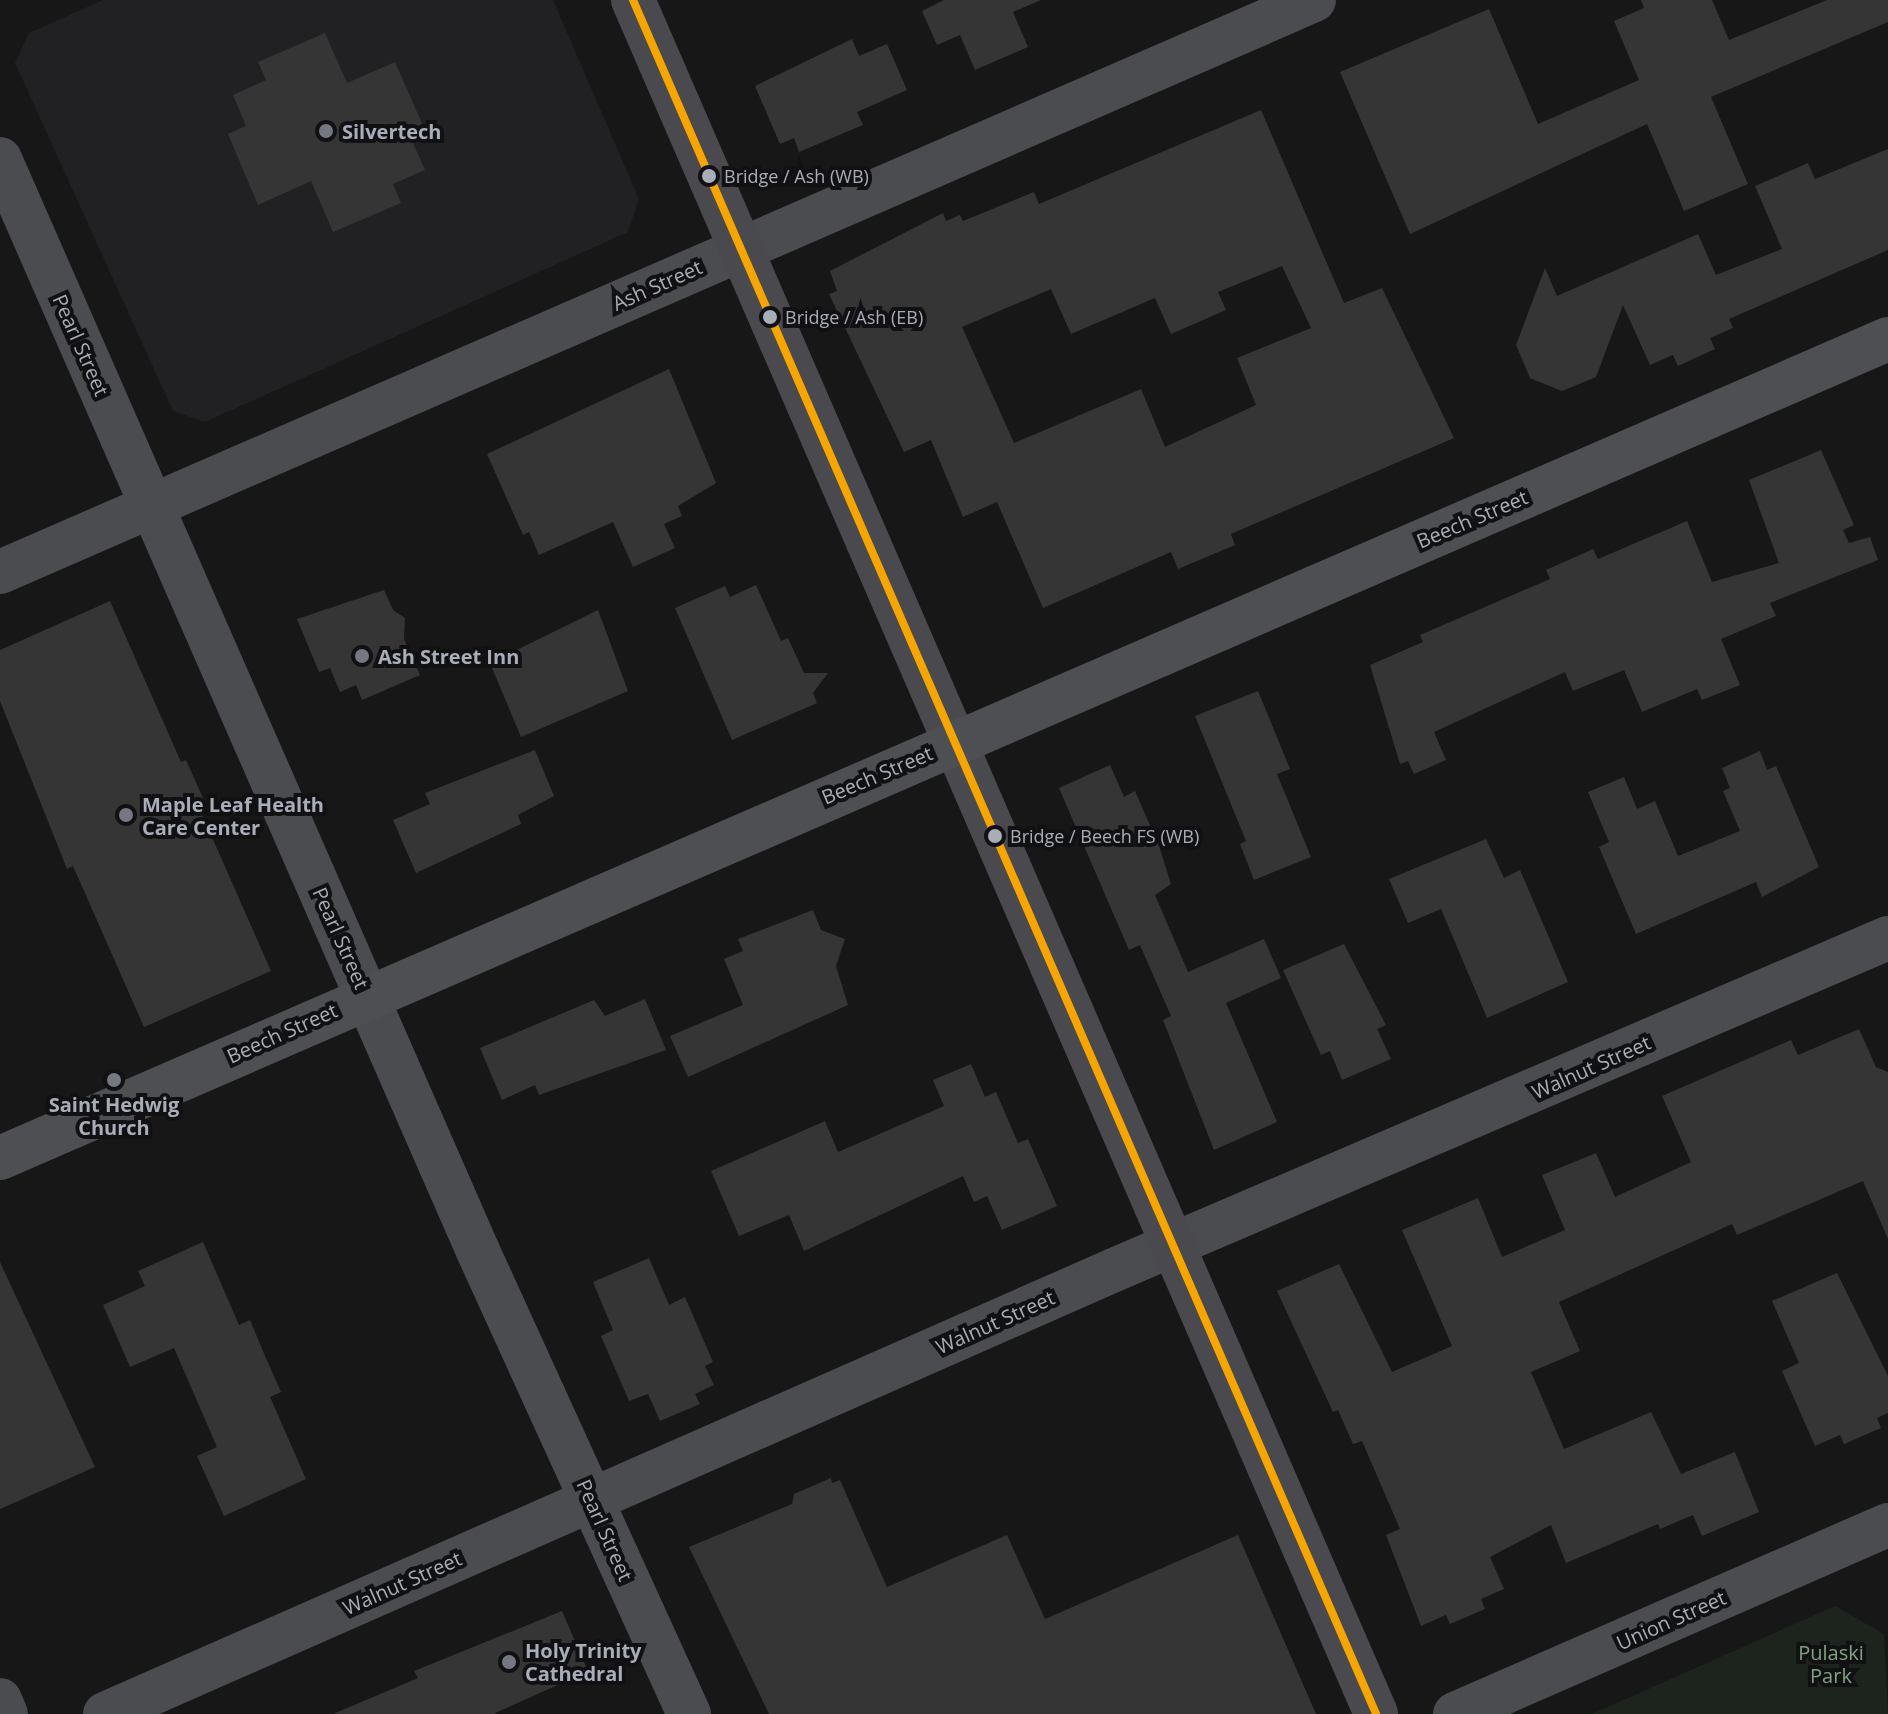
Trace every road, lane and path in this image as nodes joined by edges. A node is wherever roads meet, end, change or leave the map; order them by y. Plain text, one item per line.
1 (633, 0) edge
2 (1314, 0) edge
3 (0, 159) edge
4 (741, 249) junction
5 (1888, 339) edge
6 (153, 506) junction
7 (0, 572) edge
8 (951, 743) junction
9 (1888, 938) edge
10 (366, 995) junction
11 (0, 1158) edge
12 (1174, 1246) junction
13 (592, 1499) junction
14 (1888, 1525) edge
15 (0, 1700) edge
16 (6, 1714) edge
17 (105, 1714) edge
18 (689, 1714) edge
19 (1376, 1714) edge
20 (1455, 1714) edge

1 - 4 main road
2 - 4 street, Ash Street
3 - 6 street, Pearl Street
4 - 6 street, Ash Street
4 - 8 main road
5 - 8 main road, Beech Street
6 - 7 street, Ash Street
6 - 10 street, Pearl Street
8 - 10 main road, Beech Street
8 - 12 main road
9 - 12 street, Walnut Street
10 - 11 main road, Beech Street
10 - 13 street, Pearl Street
12 - 13 street, Walnut Street
12 - 19 main road
13 - 17 street, Walnut Street
13 - 18 street, Pearl Street
14 - 20 street, Union Street
15 - 16 street

